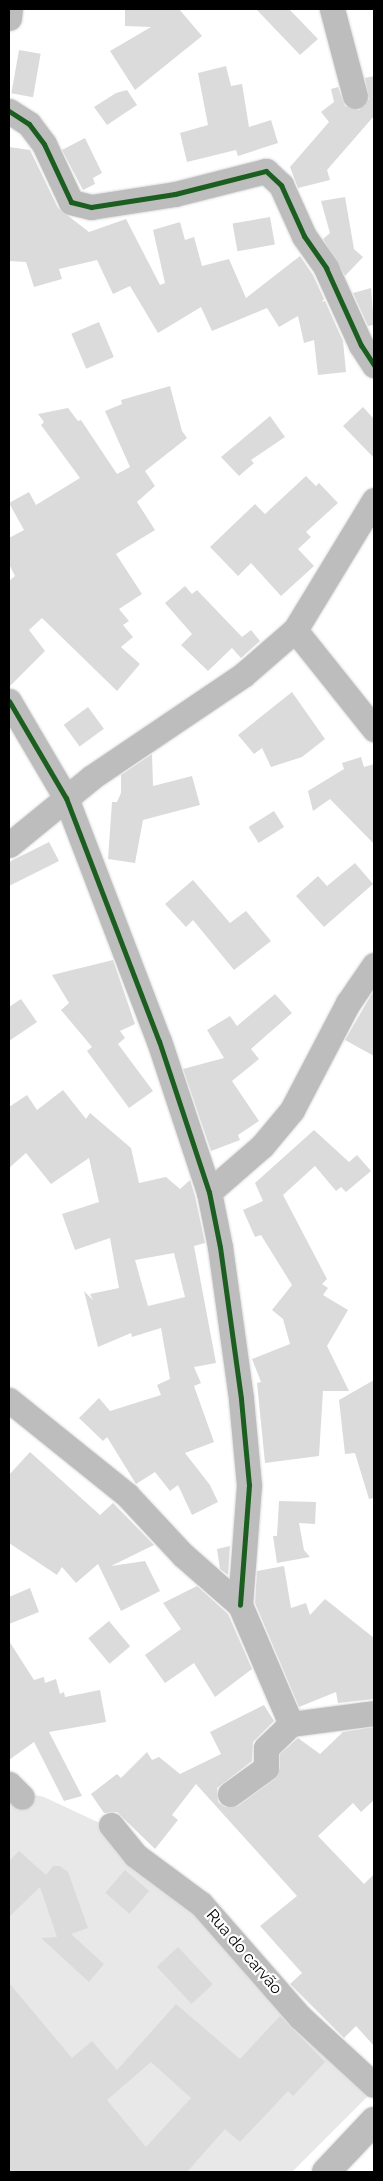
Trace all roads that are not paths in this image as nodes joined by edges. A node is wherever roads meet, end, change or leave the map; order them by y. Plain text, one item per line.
1 (10, 9) edge
2 (332, 9) edge
3 (9, 18) edge
4 (355, 96) dead end
5 (9, 111) edge
6 (374, 365) edge
7 (374, 500) edge
8 (295, 630) junction
9 (9, 701) edge
10 (374, 729) edge
11 (66, 798) junction
12 (9, 846) edge
13 (374, 965) edge
14 (209, 1192) junction
15 (9, 1400) edge
16 (240, 1605) junction
17 (374, 1712) edge
18 (292, 1724) junction
19 (230, 1794) dead end
20 (110, 1825) dead end
21 (374, 2085) edge
22 (374, 2120) edge
23 (326, 2172) edge

1 - 3 street
2 - 4 street
5 - 6 street
7 - 8 street
8 - 10 street
8 - 11 street
9 - 11 street
11 - 12 street
11 - 14 street
13 - 14 street
14 - 16 street
15 - 16 street
16 - 18 street
17 - 18 street
18 - 19 street
20 - 21 street, Rua do carvão
22 - 23 main road

